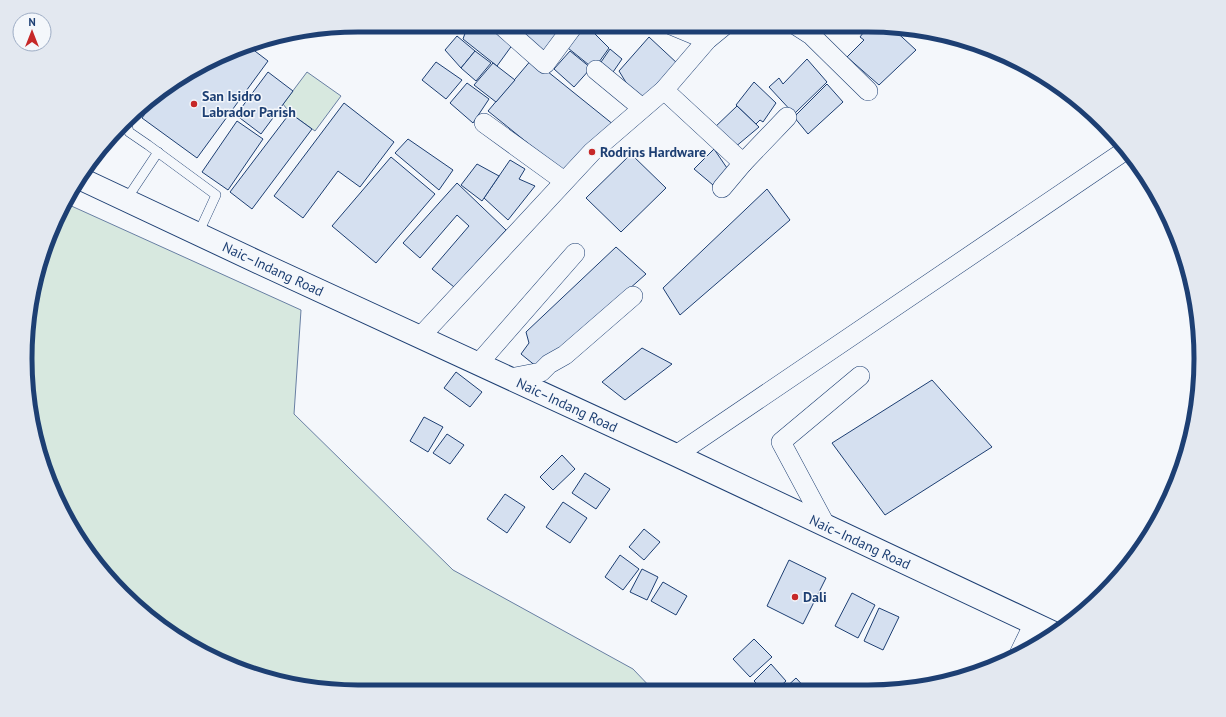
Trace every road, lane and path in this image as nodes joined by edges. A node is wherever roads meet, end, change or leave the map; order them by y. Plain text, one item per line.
1 (509, 32) edge
2 (569, 32) edge
3 (688, 32) edge
4 (717, 32) edge
5 (806, 32) edge
6 (707, 40) junction
7 (596, 70) dead end
8 (664, 90) junction
9 (868, 91) dead end
10 (642, 108) junction
11 (787, 117) dead end
12 (484, 123) dead end
13 (128, 128) edge
14 (158, 152) junction
15 (1121, 153) edge
16 (743, 163) junction
17 (85, 181) edge
18 (564, 182) junction
19 (722, 188) dead end
20 (126, 200) junction
21 (198, 234) junction
22 (575, 253) dead end
23 (633, 296) dead end
24 (420, 336) junction
25 (478, 364) junction
26 (860, 376) dead end
27 (510, 378) junction
28 (676, 455) junction
29 (826, 526) junction
30 (1034, 623) junction
31 (1049, 630) edge
32 (1023, 645) edge

1 - 2 street
3 - 6 street
4 - 6 street
5 - 9 street
6 - 8 street
7 - 10 street
8 - 10 street
8 - 16 street
10 - 18 street
11 - 16 street
12 - 18 street
13 - 14 lane
14 - 20 lane
14 - 21 lane
15 - 28 street
16 - 19 street
17 - 20 main road, Naic–Indang Road
18 - 24 street
20 - 21 main road, Naic–Indang Road
21 - 24 main road, Naic–Indang Road
22 - 25 street
23 - 27 street
24 - 25 main road, Naic–Indang Road
25 - 27 main road, Naic–Indang Road
26 - 29 street
27 - 28 main road, Naic–Indang Road
28 - 29 main road, Naic–Indang Road
29 - 30 main road, Naic–Indang Road
30 - 31 main road, Naic–Indang Road
30 - 32 street

